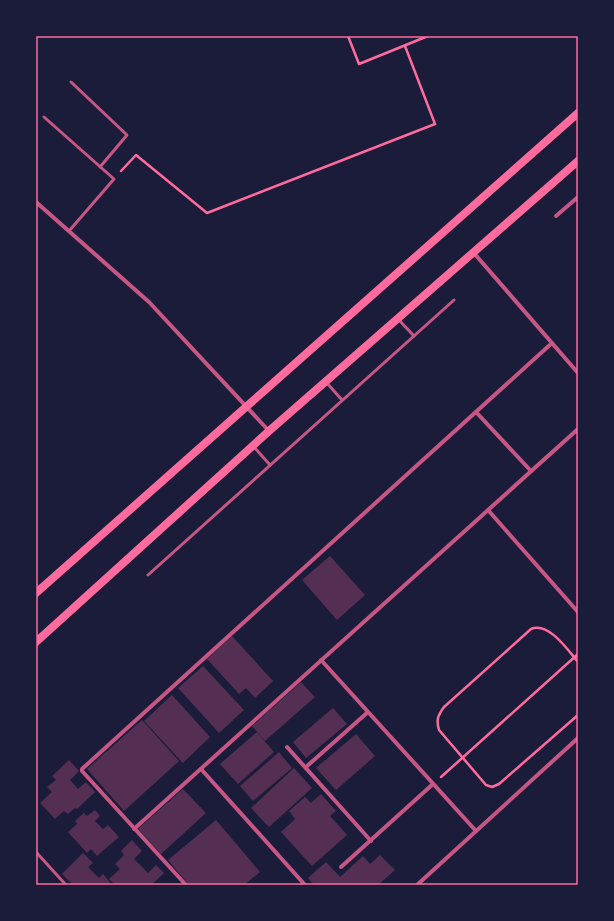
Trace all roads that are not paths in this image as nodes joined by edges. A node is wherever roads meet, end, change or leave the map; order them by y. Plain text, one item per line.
1 (71, 82) dead end
2 (578, 113) edge
3 (44, 117) dead end
4 (578, 161) edge
5 (100, 167) junction
6 (578, 197) edge
7 (36, 202) edge
8 (556, 216) dead end
9 (69, 231) junction
10 (473, 252) junction
11 (454, 300) dead end
12 (398, 319) junction
13 (414, 336) junction
14 (552, 343) junction
15 (578, 373) edge
16 (326, 382) junction
17 (342, 400) junction
18 (247, 406) junction
19 (476, 412) junction
20 (578, 429) edge
21 (269, 431) junction
22 (253, 446) junction
23 (270, 465) junction
24 (531, 471) junction
25 (488, 510) junction
26 (148, 575) dead end
27 (36, 593) edge
28 (578, 612) edge
29 (36, 642) edge
30 (321, 660) junction
31 (368, 712) junction
32 (578, 738) edge
33 (287, 747) dead end
34 (306, 768) junction
35 (200, 769) junction
36 (433, 784) junction
37 (134, 829) junction
38 (476, 831) junction
39 (371, 841) junction
40 (36, 852) edge
41 (341, 867) dead end
42 (418, 884) edge
43 (66, 885) edge
44 (186, 885) edge
45 (305, 885) edge

1 - 5 lane
2 - 18 main road
3 - 5 lane
4 - 10 main road
5 - 9 lane
6 - 8 street
7 - 9 street
9 - 18 street
10 - 12 main road
10 - 14 street
11 - 13 lane
12 - 13 lane
12 - 16 main road
13 - 17 lane
14 - 15 street
14 - 19 street
16 - 17 lane
16 - 21 main road
17 - 23 lane
18 - 21 street
18 - 27 main road
19 - 24 street
19 - 37 street
20 - 24 street
21 - 22 main road
22 - 23 lane
22 - 29 main road
23 - 26 lane
24 - 25 street
25 - 28 street
25 - 30 street
30 - 31 street
30 - 35 street
31 - 34 street
31 - 36 street
32 - 38 street
33 - 34 street
34 - 39 street
35 - 37 street
35 - 45 street
36 - 38 street
36 - 39 street
37 - 44 street
38 - 42 street
39 - 41 street
40 - 43 lane

